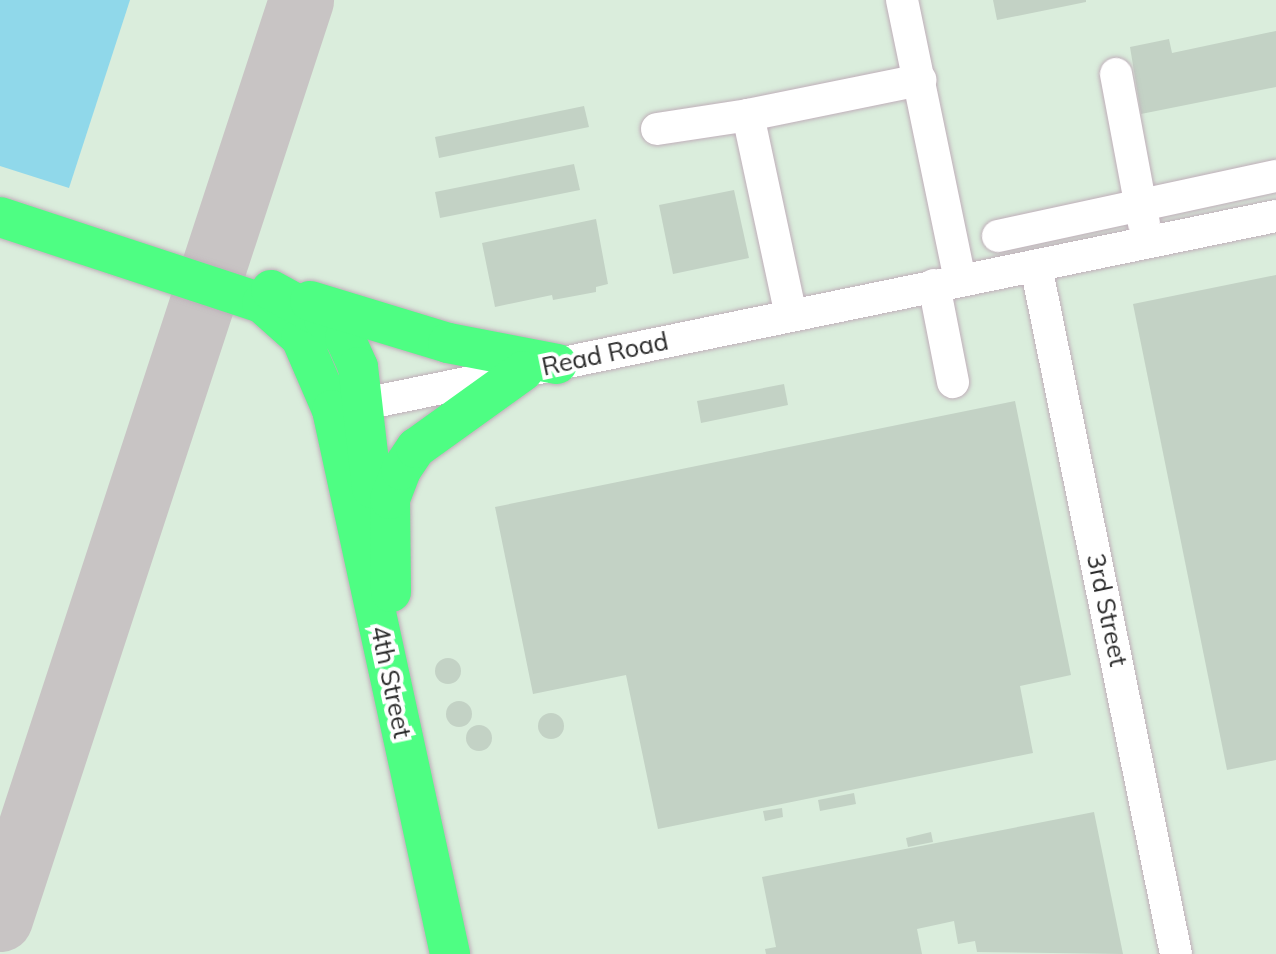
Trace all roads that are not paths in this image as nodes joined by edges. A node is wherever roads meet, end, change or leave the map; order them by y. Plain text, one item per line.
1 (902, 0) edge
2 (1116, 74) dead end
3 (920, 80) junction
4 (748, 116) junction
5 (658, 129) dead end
6 (1276, 176) edge
7 (1141, 204) junction
8 (1276, 216) edge
9 (0, 217) edge
10 (998, 236) dead end
11 (1148, 242) junction
12 (1036, 266) junction
13 (947, 283) junction
14 (269, 289) junction
15 (228, 291) junction
16 (791, 315) junction
17 (540, 367) junction
18 (953, 382) dead end
19 (348, 407) junction
20 (397, 710) junction
21 (450, 954) edge
22 (1176, 954) edge

1 - 3 street
2 - 7 street
3 - 4 street
3 - 13 street
4 - 5 street
4 - 16 street
6 - 7 street
7 - 10 street
7 - 11 street
8 - 11 street, Read Road
9 - 15 main road
11 - 12 street, Read Road
12 - 13 street, Read Road
12 - 22 street, 3rd Street
13 - 16 street, Read Road
13 - 18 street
14 - 15 main road
14 - 17 main road
14 - 19 main road
15 - 19 main road
15 - 20 main road
16 - 17 street, Read Road
17 - 19 street, Read Road
17 - 20 main road
19 - 20 main road, 4th Street
20 - 21 main road, 4th Street

